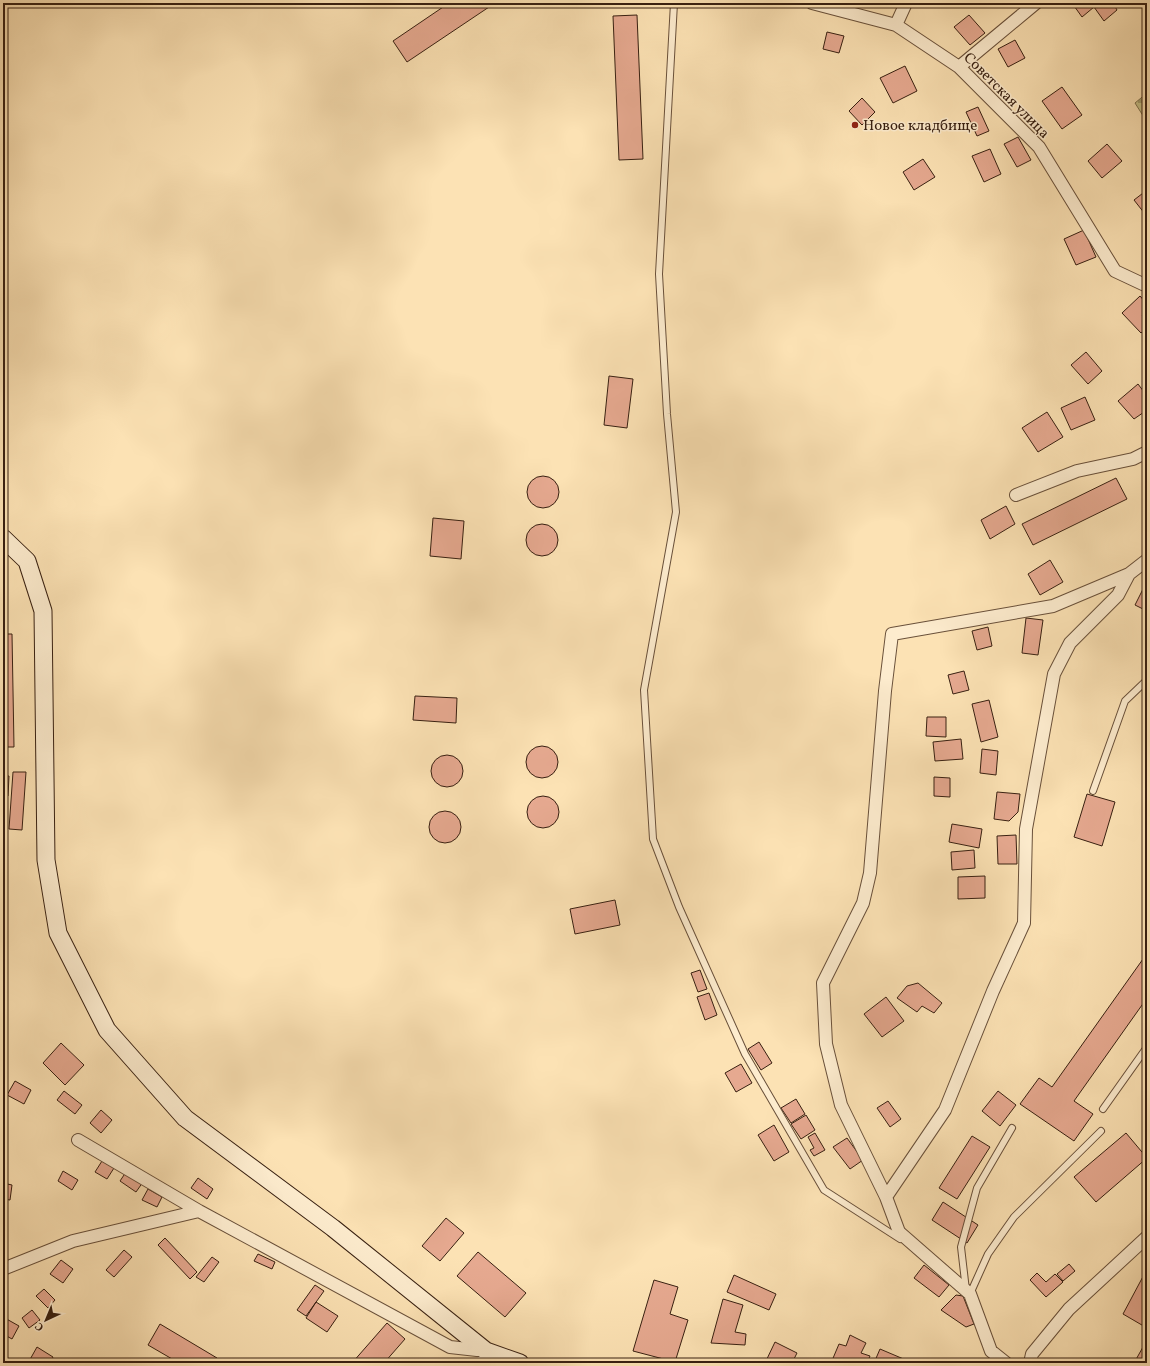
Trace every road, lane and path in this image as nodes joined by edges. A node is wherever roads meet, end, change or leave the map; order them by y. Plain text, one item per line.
1 (674, 3) edge
2 (812, 3) edge
3 (906, 3) edge
4 (1036, 3) edge
5 (845, 7) edge
6 (896, 25) junction
7 (959, 67) junction
8 (1147, 286) edge
9 (1147, 452) edge
10 (1016, 495) dead end
11 (3, 538) edge
12 (1147, 560) edge
13 (1129, 574) junction
14 (1147, 680) edge
15 (1093, 792) dead end
16 (1147, 1047) edge
17 (1103, 1109) dead end
18 (1012, 1128) dead end
19 (1101, 1131) dead end
20 (78, 1140) dead end
21 (886, 1196) junction
22 (199, 1211) junction
23 (1147, 1237) edge
24 (925, 1255) junction
25 (3, 1269) edge
26 (968, 1293) junction
27 (484, 1357) edge
28 (520, 1363) edge
29 (1006, 1363) edge
30 (1030, 1363) edge

1 - 24 lane
2 - 5 street, Советская улица
3 - 6 street
4 - 7 street
5 - 6 street, Советская улица
6 - 7 street, Советская улица
7 - 8 street, Советская улица
9 - 10 street
11 - 27 main road
12 - 13 street
13 - 21 street
13 - 21 street
14 - 15 lane
16 - 17 lane
18 - 26 lane
19 - 26 lane
20 - 22 street
21 - 24 street
22 - 25 street
22 - 27 street
23 - 30 street
24 - 26 street
26 - 29 street
27 - 28 main road

